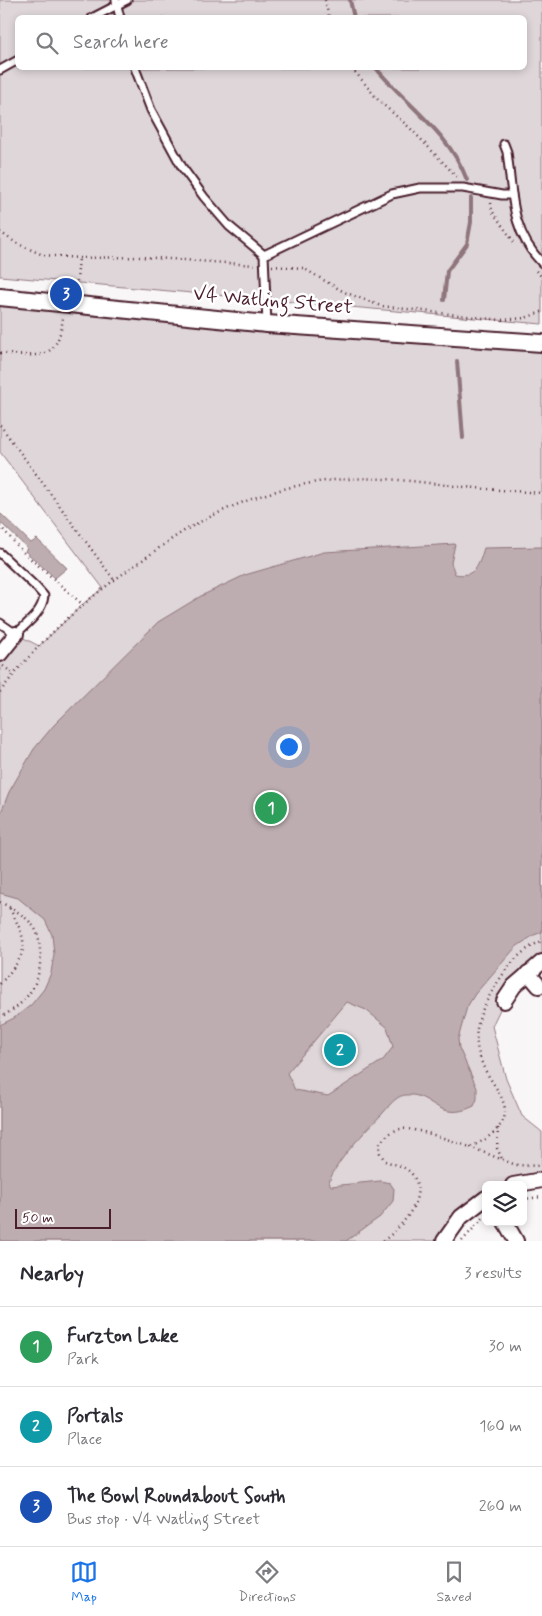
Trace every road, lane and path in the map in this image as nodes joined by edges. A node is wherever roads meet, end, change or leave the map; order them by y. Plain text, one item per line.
1 (127, 0) edge
2 (325, 0) edge
3 (117, 2) edge
4 (97, 15) edge
5 (119, 15) edge
6 (328, 15) edge
7 (15, 62) edge
8 (0, 70) edge
9 (136, 70) edge
10 (354, 70) edge
11 (504, 144) dead end
12 (458, 179) dead end
13 (488, 192) junction
14 (512, 195) junction
15 (516, 246) dead end
16 (264, 255) junction
17 (79, 258) dead end
18 (542, 263) edge
19 (532, 266) dead end
20 (542, 277) edge
21 (0, 297) edge
22 (70, 297) junction
23 (266, 324) junction
24 (542, 343) edge
25 (0, 353) edge
26 (0, 425) edge
27 (542, 493) edge
28 (0, 526) edge
29 (0, 553) edge
30 (114, 580) junction
31 (83, 604) junction
32 (0, 623) edge
33 (16, 634) junction
34 (0, 654) edge
35 (0, 664) edge
36 (14, 674) junction
37 (0, 692) edge
38 (0, 902) edge
39 (9, 907) junction
40 (542, 941) edge
41 (542, 962) edge
42 (528, 972) junction
43 (0, 984) edge
44 (539, 986) dead end
45 (504, 1001) dead end
46 (0, 1017) edge
47 (498, 1128) junction
48 (470, 1147) junction
49 (502, 1161) junction
50 (542, 1167) edge
51 (542, 1180) edge
52 (527, 1183) edge
53 (542, 1197) edge
54 (527, 1199) edge
55 (482, 1201) edge
56 (482, 1219) edge
57 (507, 1226) edge
58 (383, 1241) edge
59 (444, 1241) edge
60 (462, 1241) edge
61 (516, 1241) edge

1 - 3 lane
2 - 6 path
3 - 4 lane
3 - 5 lane
7 - 8 lane
9 - 16 lane
10 - 12 path
11 - 14 lane
13 - 14 lane
13 - 15 path
13 - 16 lane
14 - 18 lane
16 - 23 lane
17 - 22 path
19 - 20 path
21 - 22 street, V4 Watling Street
22 - 23 street, V4 Watling Street
22 - 25 path
23 - 24 street, V4 Watling Street
26 - 30 path
27 - 30 path
28 - 31 path
29 - 33 lane
30 - 31 path
31 - 36 path
32 - 33 lane
33 - 34 street
35 - 36 path
36 - 37 path
38 - 39 path
39 - 43 path
39 - 46 path
40 - 47 path
41 - 42 street
42 - 44 street
42 - 45 street
47 - 48 path
47 - 49 path
48 - 49 path
48 - 58 path
49 - 50 path
51 - 52 street
53 - 54 path
55 - 59 street
56 - 60 path
57 - 61 street

